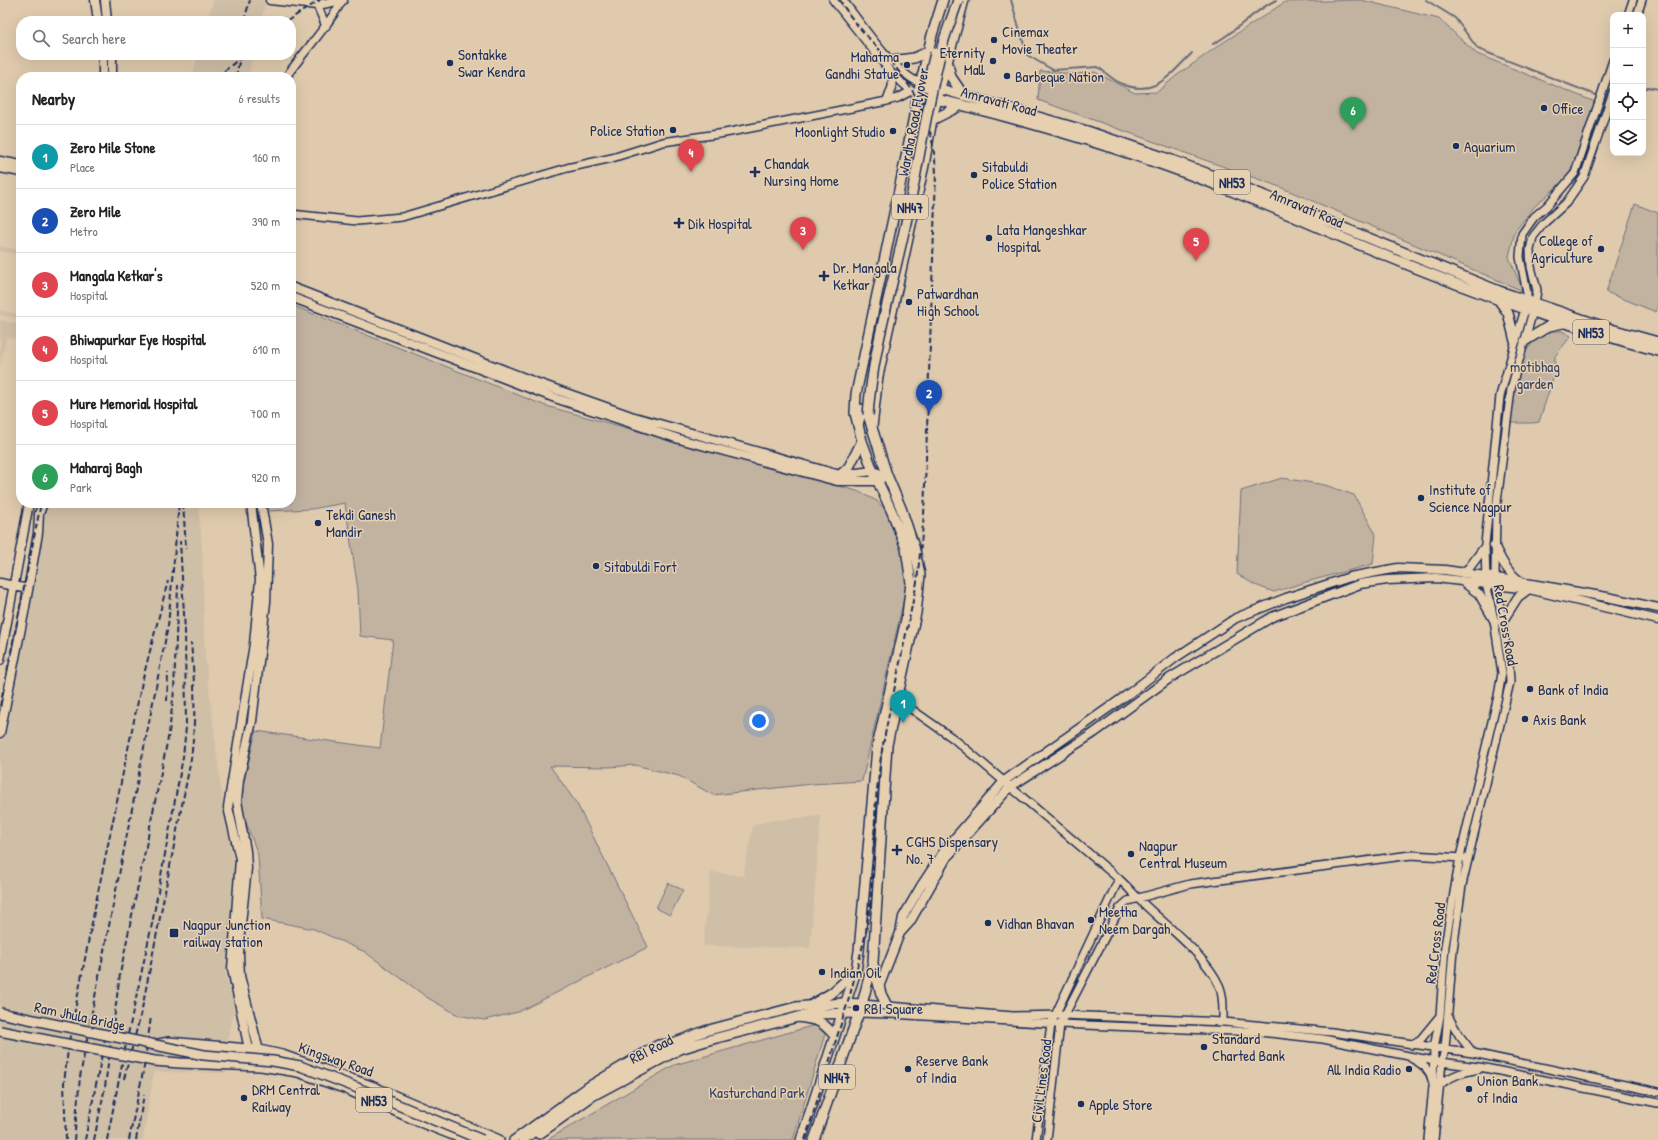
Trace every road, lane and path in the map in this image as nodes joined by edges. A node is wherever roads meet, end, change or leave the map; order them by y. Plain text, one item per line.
1 (95, 0) edge
2 (105, 0) edge
3 (270, 0) edge
4 (343, 0) edge
5 (833, 0) edge
6 (843, 0) edge
7 (943, 0) edge
8 (952, 0) edge
9 (958, 0) edge
10 (964, 0) edge
11 (1633, 0) edge
12 (1642, 0) edge
13 (318, 5) junction
14 (1629, 12) edge
15 (1638, 12) edge
16 (97, 16) edge
17 (107, 16) edge
18 (326, 26) junction
19 (928, 52) junction
20 (103, 60) edge
21 (112, 60) edge
22 (947, 60) junction
23 (892, 61) junction
24 (1610, 69) edge
25 (103, 72) edge
26 (112, 72) edge
27 (289, 72) edge
28 (894, 75) junction
29 (939, 89) junction
30 (917, 90) junction
31 (937, 99) junction
32 (963, 100) junction
33 (887, 101) junction
34 (1610, 101) edge
35 (932, 120) junction
36 (0, 161) edge
37 (16, 167) edge
38 (0, 168) edge
39 (16, 168) edge
40 (296, 215) edge
41 (1367, 243) junction
42 (296, 289) edge
43 (296, 299) edge
44 (1498, 299) junction
45 (1530, 307) junction
46 (1563, 323) junction
47 (1520, 341) junction
48 (1658, 342) edge
49 (1658, 351) edge
50 (865, 412) junction
51 (858, 425) junction
52 (872, 427) junction
53 (862, 441) junction
54 (795, 466) junction
55 (873, 471) junction
56 (840, 474) junction
57 (887, 475) junction
58 (878, 481) junction
59 (28, 508) edge
60 (41, 508) edge
61 (252, 508) edge
62 (262, 508) edge
63 (1494, 545) junction
64 (1484, 548) junction
65 (1461, 576) junction
66 (1485, 579) junction
67 (1495, 581) junction
68 (1521, 582) junction
69 (0, 583) edge
70 (13, 585) junction
71 (28, 589) junction
72 (1529, 589) junction
73 (1607, 597) junction
74 (1605, 607) junction
75 (1658, 608) edge
76 (1658, 620) edge
77 (1498, 621) junction
78 (0, 660) edge
79 (897, 699) junction
80 (1094, 718) junction
81 (1100, 729) junction
82 (0, 733) edge
83 (1007, 784) junction
84 (1465, 854) junction
85 (1119, 879) junction
86 (1136, 897) junction
87 (873, 962) junction
88 (856, 971) junction
89 (879, 986) junction
90 (846, 1002) junction
91 (813, 1004) junction
92 (862, 1004) junction
93 (887, 1006) junction
94 (0, 1013) edge
95 (859, 1013) junction
96 (842, 1014) junction
97 (1056, 1015) junction
98 (1064, 1015) junction
99 (1444, 1016) junction
100 (798, 1017) junction
101 (1223, 1022) junction
102 (1051, 1024) junction
103 (1060, 1024) junction
104 (0, 1030) edge
105 (834, 1035) junction
106 (673, 1043) junction
107 (154, 1045) junction
108 (1412, 1045) junction
109 (254, 1046) junction
110 (1434, 1048) junction
111 (1445, 1049) junction
112 (1473, 1053) junction
113 (1402, 1054) junction
114 (1438, 1061) junction
115 (252, 1066) junction
116 (261, 1066) junction
117 (1485, 1068) junction
118 (1436, 1086) junction
119 (1658, 1092) edge
120 (1658, 1103) edge
121 (466, 1140) edge
122 (482, 1140) edge
123 (499, 1140) edge
124 (513, 1140) edge
125 (523, 1140) edge
126 (531, 1140) edge
127 (801, 1140) edge
128 (814, 1140) edge
129 (1036, 1140) edge
130 (1046, 1140) edge
131 (1428, 1140) edge
132 (1434, 1140) edge

1 - 16 main road
2 - 17 main road
3 - 13 main road
4 - 13 main road
4 - 18 street
5 - 28 street
6 - 23 street
7 - 19 main road
8 - 50 main road, Wardha Road Flyover / NH47, bridge
9 - 50 main road, Wardha Road Flyover / NH47, bridge
10 - 22 main road, Wardha Road Flyover
11 - 14 street
12 - 15 street
13 - 18 street
18 - 27 street
19 - 23 main road
19 - 30 main road
20 - 25 main road
21 - 26 main road
22 - 29 main road, Wardha Road Flyover
22 - 32 main road
23 - 30 street
24 - 45 street
28 - 30 street
28 - 33 street
29 - 30 main road, Amravati Road / NH53
29 - 31 main road, Wardha Road Flyover
29 - 32 main road, Amravati Road / NH53
30 - 31 main road, Amravati Road / NH53
30 - 33 street
30 - 51 main road
31 - 32 main road, Amravati Road / NH53
31 - 35 main road, Wardha Road Flyover
32 - 35 main road
32 - 41 main road, Amravati Road / NH53
33 - 40 street
34 - 45 street
35 - 52 main road, Wardha Road Flyover
36 - 37 main road
38 - 39 main road
41 - 44 main road, Amravati Road / NH53
41 - 45 main road, Amravati Road / NH53
42 - 54 main road
43 - 54 main road
44 - 45 main road, Amravati Road / NH53
44 - 47 main road
45 - 46 main road, Amravati Road / NH53
45 - 47 street, Red Cross Road
45 - 48 main road, Amravati Road / NH53
46 - 47 main road
46 - 49 main road, Amravati Road / NH53
47 - 63 street, Red Cross Road
47 - 64 street, Red Cross Road
50 - 51 main road, NH47
50 - 52 main road, NH47
51 - 53 main road
52 - 57 main road
53 - 55 main road
53 - 56 main road
54 - 56 main road
54 - 58 main road
55 - 56 main road
55 - 57 main road
55 - 58 main road
57 - 58 main road
57 - 79 main road
58 - 88 main road
59 - 70 main road
60 - 71 main road
61 - 109 main road
62 - 109 main road
63 - 67 street, Red Cross Road
63 - 68 main road
64 - 65 main road
64 - 66 street, Red Cross Road
65 - 66 main road
65 - 77 main road
65 - 80 main road
65 - 81 main road
66 - 67 main road
66 - 77 street, Red Cross Road
67 - 68 main road
67 - 72 main road
67 - 77 street, Red Cross Road
68 - 73 main road
69 - 70 main road
70 - 71 main road
70 - 78 main road
71 - 82 main road
72 - 74 main road
72 - 77 main road
73 - 74 main road
73 - 75 main road
74 - 76 main road
77 - 84 street, Red Cross Road
79 - 83 street
79 - 87 main road
80 - 81 main road
80 - 83 main road
81 - 83 main road
83 - 85 street
83 - 89 main road
84 - 86 street
84 - 99 street, Red Cross Road
85 - 86 street
85 - 97 street
86 - 98 street, Civil Lines Road
86 - 101 street
87 - 89 main road
87 - 92 main road
88 - 90 main road
88 - 91 main road
89 - 93 main road
90 - 91 main road
90 - 92 main road
90 - 96 main road, NH47
91 - 106 main road
92 - 93 street
92 - 95 main road, NH47
93 - 97 street
94 - 107 main road, Ram Jhula Bridge, bridge
95 - 96 main road, RBI Road
95 - 102 street
95 - 128 main road, NH47
96 - 100 main road, RBI Road
96 - 105 main road, NH47
97 - 98 street
97 - 102 street
98 - 101 street
98 - 103 street, Civil Lines Road
99 - 108 street
99 - 110 street, Red Cross Road
99 - 111 street, Red Cross Road
99 - 112 street
100 - 105 main road
100 - 126 main road, RBI Road
101 - 108 street
102 - 103 street
102 - 129 street
103 - 113 street
103 - 130 street, Civil Lines Road
104 - 115 main road, Ram Jhula Bridge, bridge
105 - 127 main road, NH47
106 - 124 street
106 - 125 main road
107 - 109 main road, Kingsway Road
107 - 122 main road, Ram Jhula Bridge, bridge
108 - 110 street
109 - 115 main road
109 - 116 main road
109 - 123 main road, Kingsway Road
110 - 111 street
110 - 114 street, Red Cross Road
111 - 112 street
111 - 114 street, Red Cross Road
112 - 119 street
113 - 114 street
113 - 118 street
114 - 117 street
114 - 118 street, Red Cross Road
115 - 116 main road, Ram Jhula Bridge
116 - 121 main road, NH53
117 - 118 street
117 - 120 street
118 - 131 street, Red Cross Road
118 - 132 street

